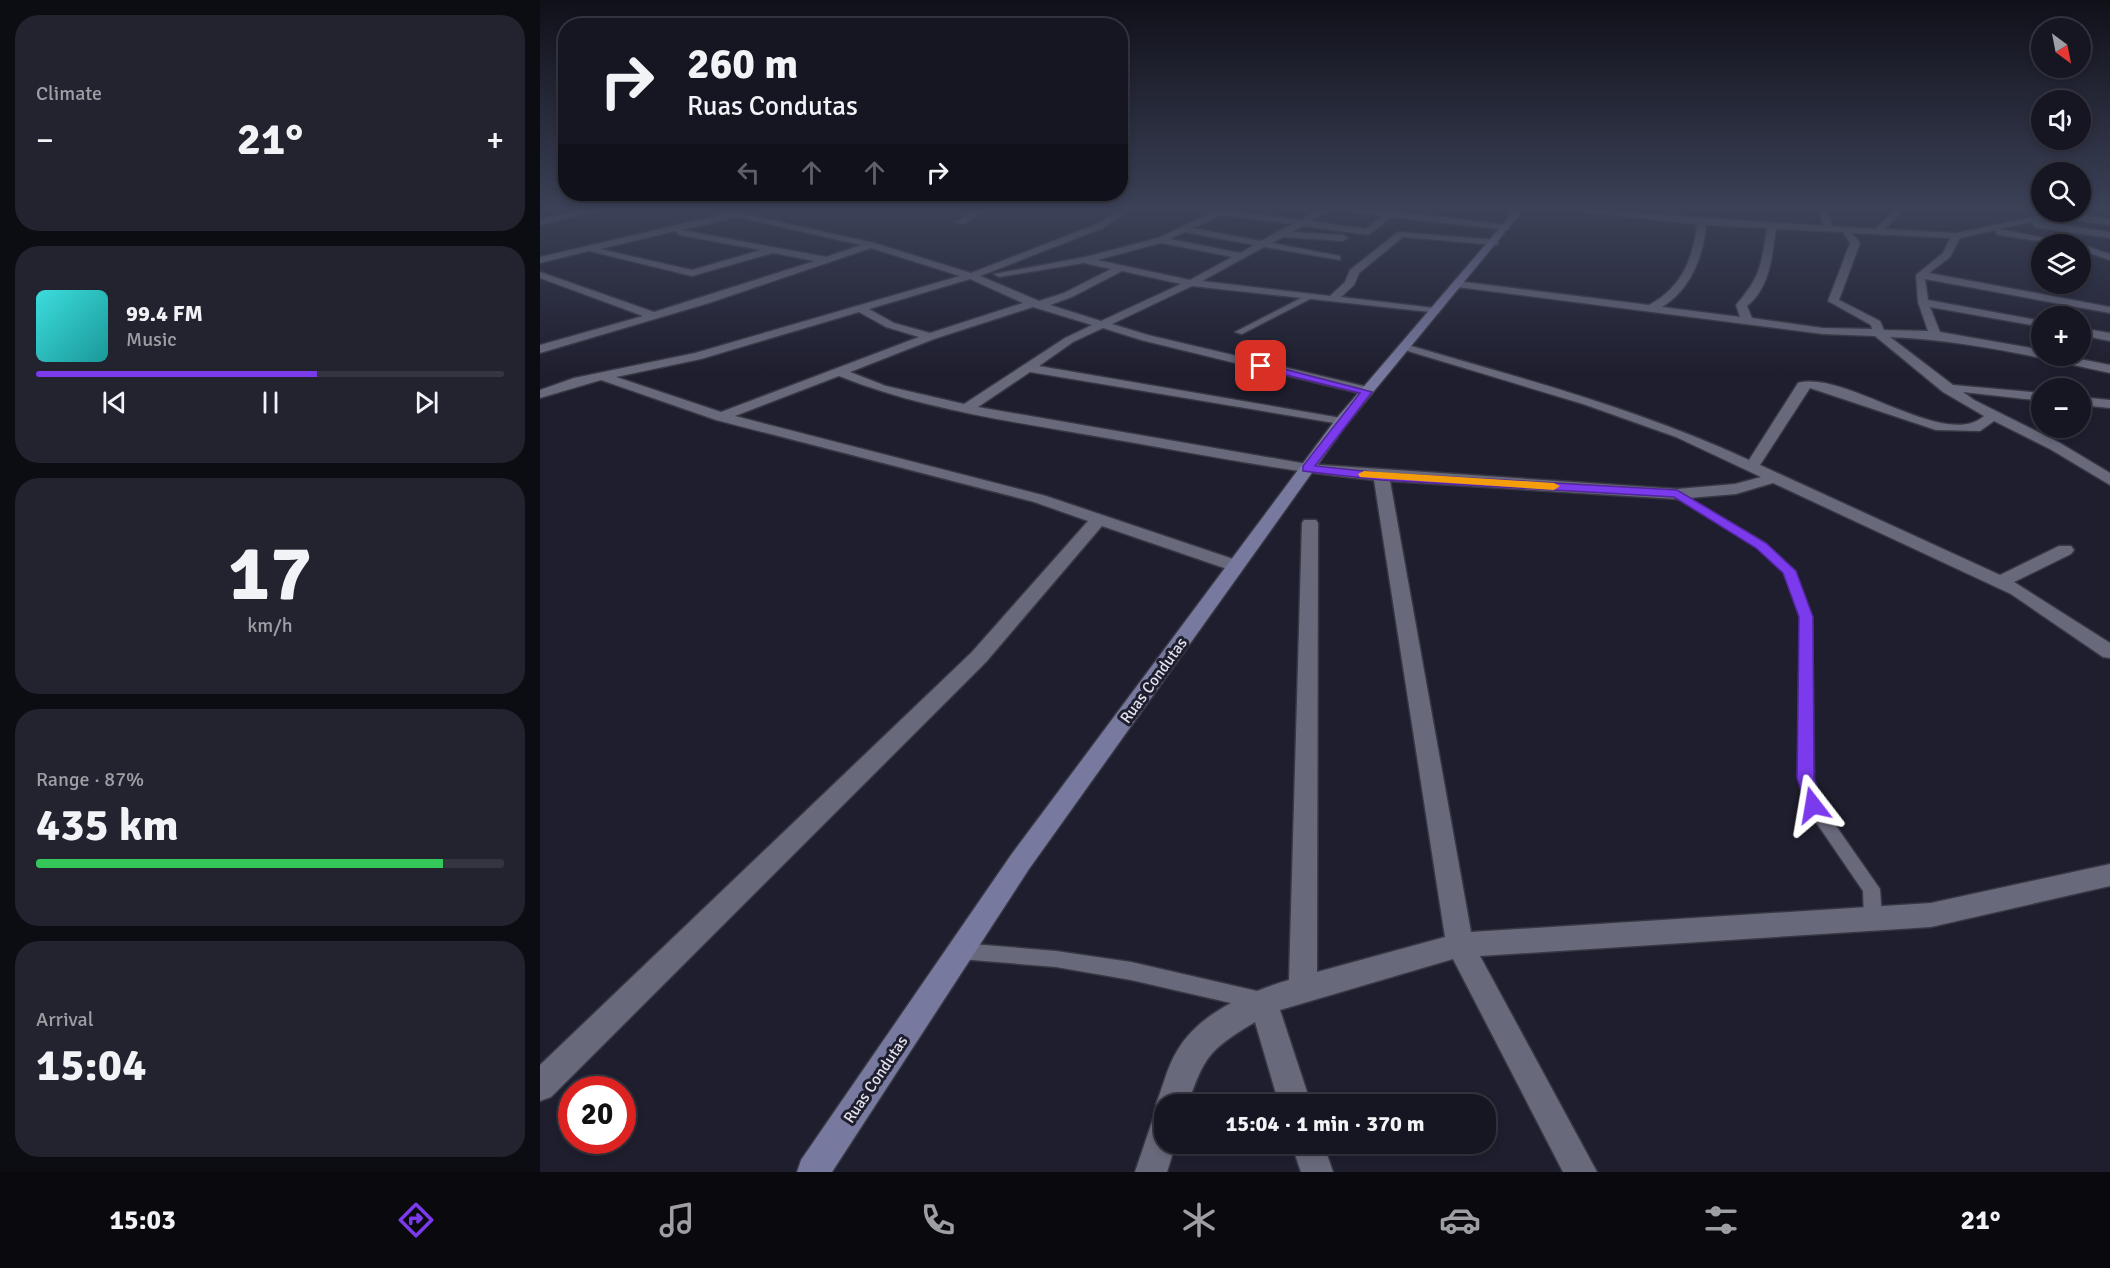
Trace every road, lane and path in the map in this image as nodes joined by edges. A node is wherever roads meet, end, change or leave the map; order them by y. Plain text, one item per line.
1 (652, 264) edge
2 (725, 264) edge
3 (816, 264) edge
4 (933, 264) edge
5 (1006, 264) edge
6 (1058, 264) edge
7 (1101, 264) edge
8 (1227, 264) edge
9 (1344, 264) edge
10 (1364, 264) edge
11 (1474, 264) edge
12 (1691, 264) edge
13 (1764, 264) edge
14 (1847, 264) edge
15 (1936, 264) edge
16 (1120, 268) junction
17 (1354, 272) junction
18 (540, 275) edge
19 (1921, 275) junction
20 (973, 276) junction
21 (1191, 283) junction
22 (1457, 284) junction
23 (1310, 297) junction
24 (1333, 299) junction
25 (1923, 302) junction
26 (1036, 304) junction
27 (859, 308) junction
28 (1648, 310) junction
29 (2110, 310) edge
30 (1436, 311) junction
31 (654, 316) junction
32 (1747, 320) junction
33 (2031, 322) edge
34 (1104, 324) junction
35 (1239, 332) dead end
36 (2091, 333) edge
37 (1880, 335) junction
38 (1935, 335) junction
39 (930, 337) junction
40 (2110, 337) edge
41 (1404, 348) junction
42 (540, 349) edge
43 (2031, 352) edge
44 (2091, 365) edge
45 (1031, 368) junction
46 (2110, 369) edge
47 (837, 371) junction
48 (601, 376) junction
49 (1948, 389) junction
50 (1367, 392) junction
51 (540, 394) edge
52 (2031, 396) edge
53 (2091, 402) edge
54 (2110, 404) edge
55 (966, 410) junction
56 (1993, 415) junction
57 (721, 417) junction
58 (1341, 422) junction
59 (1752, 466) junction
60 (1307, 469) junction
61 (1381, 476) junction
62 (1776, 477) junction
63 (2110, 480) edge
64 (1677, 494) junction
65 (1099, 519) junction
66 (1310, 523) dead end
67 (2065, 550) dead end
68 (1236, 566) junction
69 (2000, 582) junction
70 (2106, 645) edge
71 (2110, 875) edge
72 (1873, 918) junction
73 (1460, 945) junction
74 (960, 951) junction
75 (1303, 989) junction
76 (1263, 1001) junction
77 (540, 1086) edge
78 (1176, 1094) edge
79 (1292, 1094) edge
80 (1157, 1154) edge
81 (1311, 1154) edge
82 (813, 1172) edge
83 (1151, 1172) edge
84 (1317, 1172) edge
85 (1581, 1172) edge

1 - 2 street
3 - 31 street
4 - 20 street
5 - 20 street
6 - 20 street
7 - 16 street
8 - 21 street
9 - 17 street
10 - 17 street
11 - 22 street, Ruas Condutas
12 - 28 street
13 - 32 street
14 - 37 street
15 - 19 street
16 - 21 street
16 - 26 street
17 - 24 street
18 - 31 street
19 - 25 street
19 - 29 street
20 - 26 street
20 - 27 street
21 - 23 street
21 - 34 street
22 - 28 street
22 - 30 street, Ruas Condutas
23 - 24 street
23 - 35 lane
24 - 30 street
25 - 33 street
25 - 38 street
26 - 34 street
26 - 39 street
27 - 39 street
27 - 48 street
28 - 32 street
30 - 41 street, Ruas Condutas
31 - 42 street
32 - 37 street
34 - 45 street
34 - 50 street
36 - 40 street
37 - 38 street
37 - 49 street
38 - 43 street
39 - 47 street
41 - 50 street, Ruas Condutas
41 - 59 street
44 - 46 street
45 - 55 street
45 - 58 street
47 - 55 street
47 - 57 street
48 - 51 street
48 - 57 street
49 - 52 street
49 - 56 street
50 - 58 street, Ruas Condutas
53 - 54 street
55 - 60 street
56 - 59 street
56 - 63 street
57 - 65 street
58 - 60 street, Ruas Condutas
59 - 62 street
60 - 61 street
60 - 68 street, Ruas Condutas
61 - 64 street
61 - 73 street
62 - 64 street
62 - 69 street
64 - 72 lane
65 - 68 street
65 - 77 street
66 - 75 street
67 - 69 street
68 - 74 street, Ruas Condutas
69 - 70 street
71 - 72 street
72 - 73 street
73 - 75 street
73 - 85 street
74 - 76 lane
74 - 82 street, Ruas Condutas
75 - 76 street
76 - 78 street
76 - 79 street
80 - 83 street
81 - 84 street

